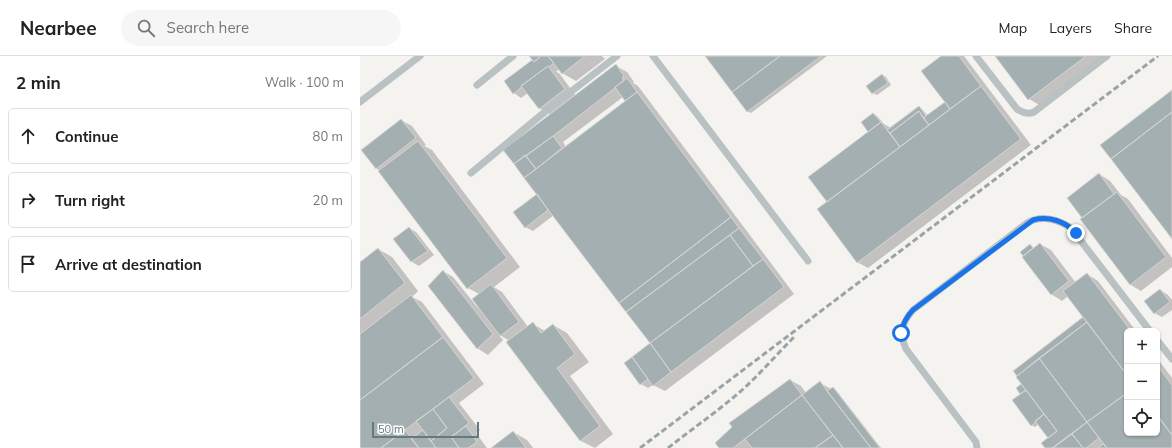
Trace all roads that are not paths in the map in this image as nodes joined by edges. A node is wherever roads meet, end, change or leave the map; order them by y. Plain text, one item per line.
1 (420, 56) edge
2 (513, 56) edge
3 (617, 56) edge
4 (653, 56) edge
5 (976, 56) edge
6 (1107, 56) edge
7 (477, 85) dead end
8 (360, 102) edge
9 (471, 173) dead end
10 (808, 261) dead end
11 (1148, 328) edge
12 (1160, 344) edge
13 (1172, 359) edge
14 (977, 448) edge

1 - 8 street
2 - 7 street
3 - 9 street
4 - 10 street
5 - 6 street
11 - 14 street
12 - 13 street

